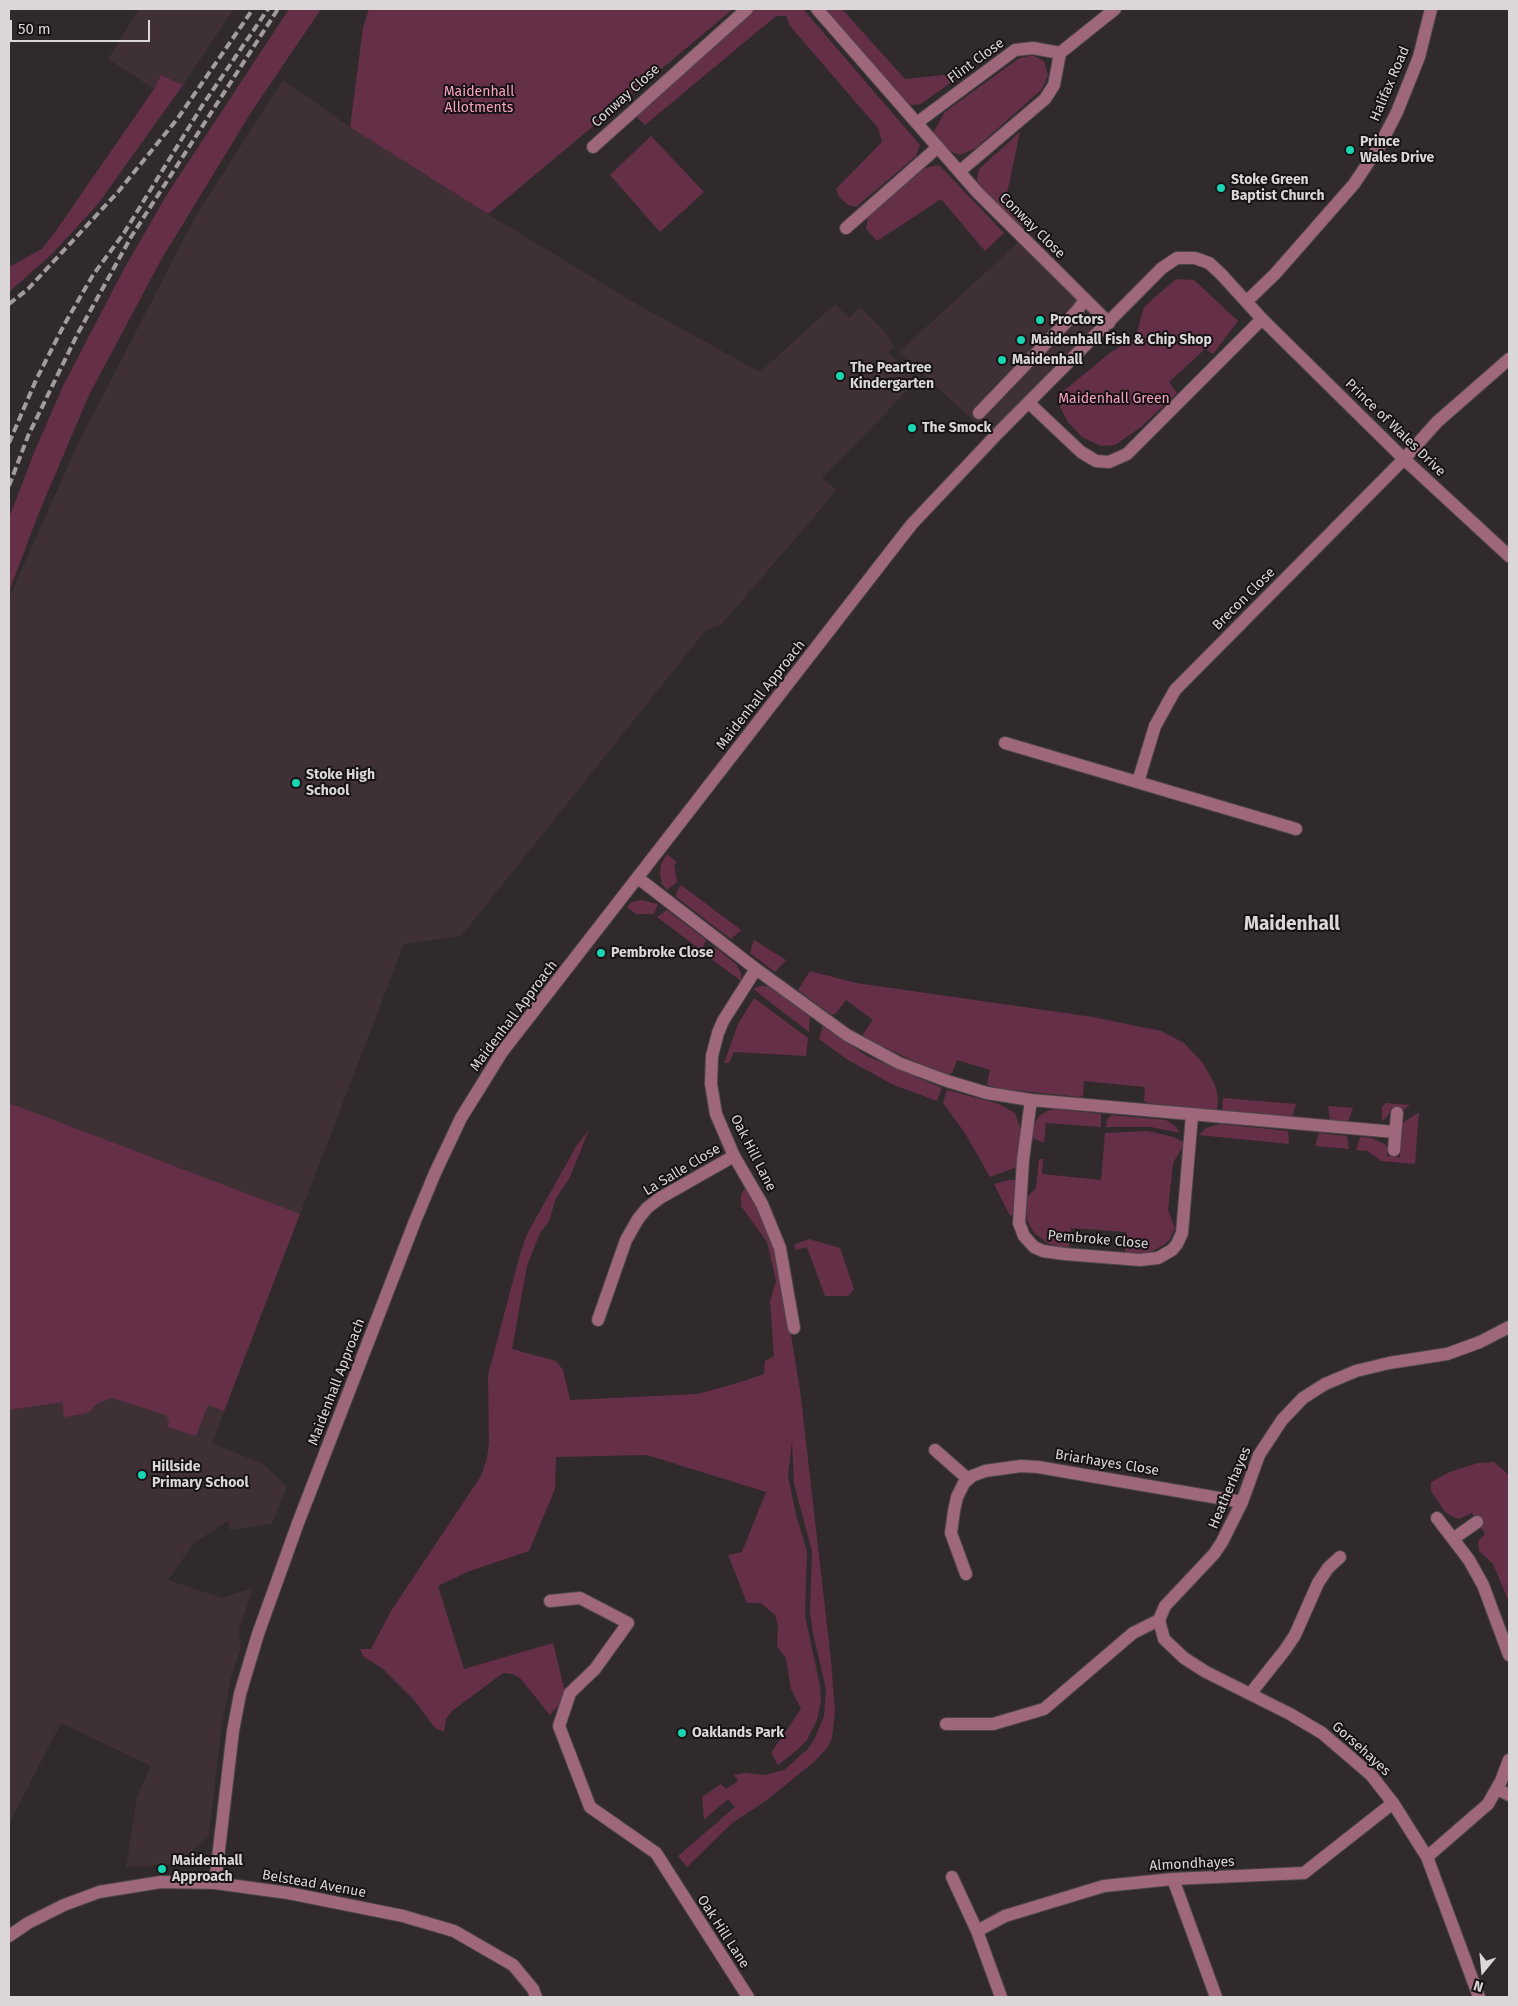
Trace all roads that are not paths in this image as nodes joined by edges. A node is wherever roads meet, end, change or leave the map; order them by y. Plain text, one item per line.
1 (747, 9) edge
2 (817, 9) edge
3 (1115, 9) edge
4 (1431, 9) edge
5 (1060, 53) junction
6 (918, 122) junction
7 (593, 147) dead end
8 (938, 147) junction
9 (960, 171) junction
10 (846, 228) dead end
11 (1085, 300) junction
12 (1247, 302) junction
13 (1262, 319) junction
14 (1109, 324) junction
15 (1509, 359) edge
16 (1029, 403) junction
17 (979, 413) dead end
18 (1404, 460) junction
19 (1509, 556) edge
20 (1006, 743) dead end
21 (1138, 782) junction
22 (1296, 829) dead end
23 (638, 878) junction
24 (756, 968) junction
25 (1031, 1100) junction
26 (1397, 1113) dead end
27 (1192, 1115) junction
28 (1395, 1132) junction
29 (1394, 1150) dead end
30 (734, 1156) junction
31 (598, 1320) dead end
32 (1509, 1327) edge
33 (794, 1328) dead end
34 (935, 1450) dead end
35 (968, 1480) junction
36 (1242, 1502) junction
37 (1437, 1518) dead end
38 (1477, 1522) dead end
39 (1453, 1539) junction
40 (1340, 1557) dead end
41 (966, 1574) dead end
42 (550, 1601) dead end
43 (1159, 1620) junction
44 (1509, 1655) edge
45 (1250, 1694) junction
46 (946, 1724) dead end
47 (1509, 1760) edge
48 (1497, 1789) junction
49 (1509, 1795) edge
50 (1393, 1803) junction
51 (1427, 1858) junction
52 (952, 1877) dead end
53 (1173, 1879) junction
54 (215, 1883) junction
55 (977, 1931) junction
56 (9, 1936) edge
57 (536, 1997) edge
58 (748, 1997) edge
59 (1001, 1997) edge
60 (1216, 1997) edge
61 (1479, 1997) edge

1 - 7 street, Conway Close
2 - 6 street, Conway Close
3 - 5 street
4 - 12 street, Halifax Road
5 - 6 street, Flint Close
5 - 9 street
6 - 8 street, Conway Close
8 - 9 street, Conway Close
8 - 10 street
9 - 11 street, Conway Close
11 - 14 street, Conway Close
11 - 17 street
12 - 13 street
12 - 14 street
13 - 16 street
13 - 18 street, Prince of Wales Drive
14 - 16 street
15 - 18 street, Brecon Close
16 - 23 street, Maidenhall Approach
18 - 19 street, Prince of Wales Drive
18 - 21 street, Brecon Close
20 - 21 street
21 - 22 street
23 - 24 street
23 - 54 street, Maidenhall Approach
24 - 25 street
24 - 30 street, Oak Hill Lane
25 - 27 street
25 - 27 street, Pembroke Close
26 - 28 street
27 - 28 street
28 - 29 street
30 - 31 street, La Salle Close
30 - 33 street, Oak Hill Lane
32 - 36 street, Heatherhayes
34 - 35 street
35 - 36 street, Briarhayes Close
35 - 41 street
36 - 43 street, Heatherhayes
37 - 39 street
38 - 39 street
39 - 44 street
40 - 45 street
42 - 58 street, Oak Hill Lane
43 - 45 street, Gorsehayes
43 - 46 street
45 - 50 street, Gorsehayes
47 - 48 street
48 - 49 street
48 - 51 street
50 - 51 street, Gorsehayes
50 - 53 street, Almondhayes
51 - 61 street, Gorsehayes
52 - 55 street
53 - 55 street, Almondhayes
53 - 60 street
54 - 56 street, Belstead Avenue
54 - 57 street, Belstead Avenue
55 - 59 street

